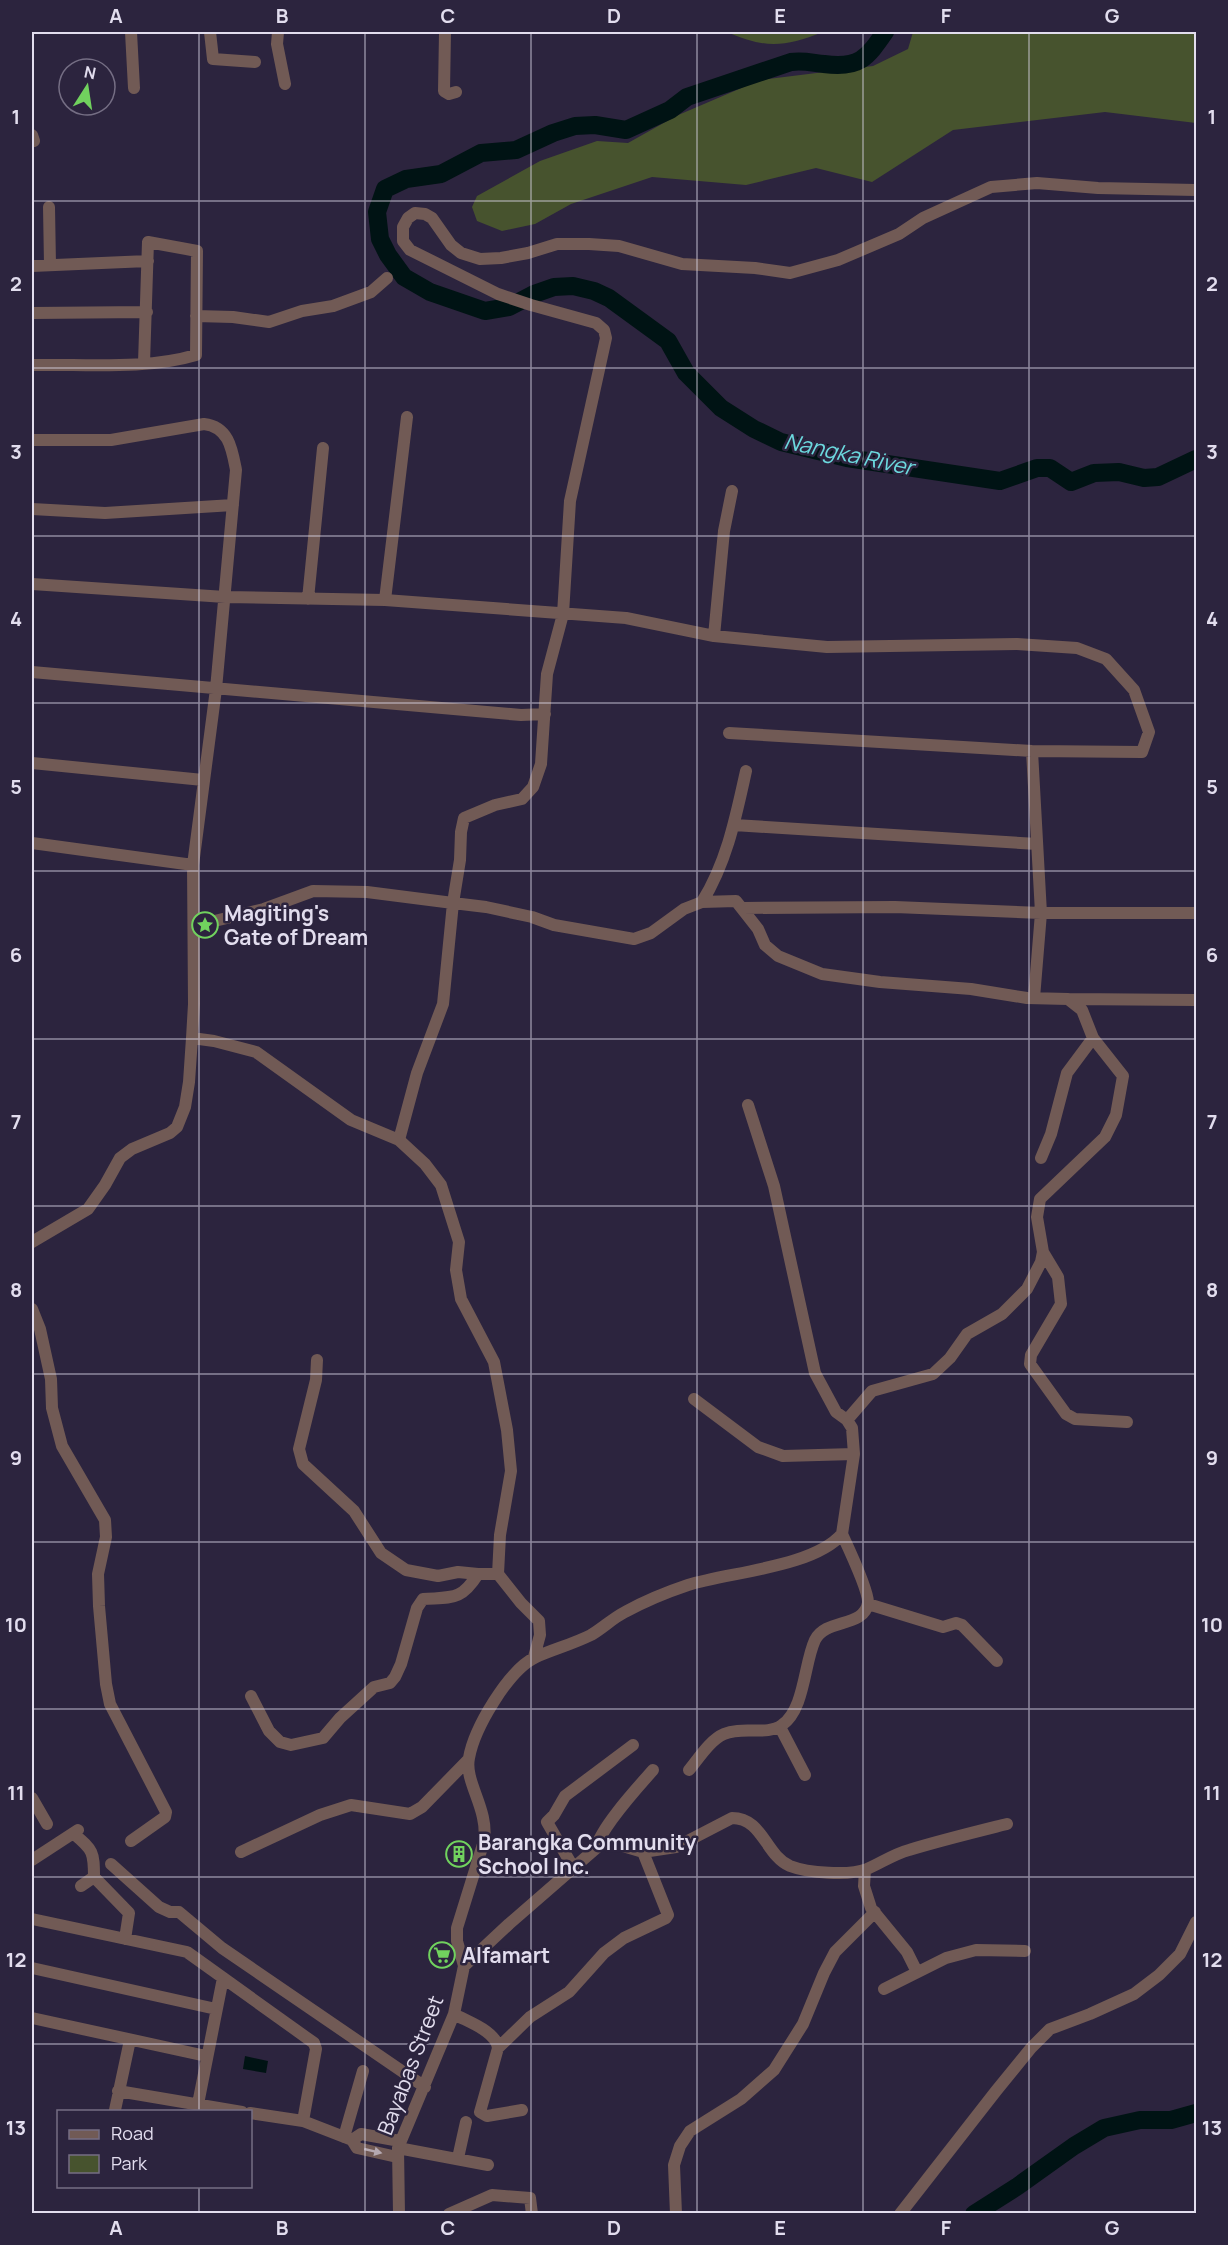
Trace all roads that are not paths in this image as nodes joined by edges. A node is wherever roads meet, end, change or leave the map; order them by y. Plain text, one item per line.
1 (131, 32) edge
2 (210, 32) edge
3 (278, 32) edge
4 (445, 32) edge
5 (255, 62) dead end
6 (285, 84) dead end
7 (134, 88) dead end
8 (456, 92) dead end
9 (1197, 190) edge
10 (48, 207) dead end
11 (148, 261) junction
12 (50, 265) junction
13 (32, 266) edge
14 (387, 279) dead end
15 (147, 312) junction
16 (32, 313) edge
17 (196, 316) junction
18 (144, 363) junction
19 (32, 365) edge
20 (406, 417) dead end
21 (32, 440) edge
22 (323, 448) dead end
23 (732, 491) dead end
24 (233, 505) junction
25 (32, 510) edge
26 (32, 584) edge
27 (225, 597) junction
28 (308, 599) junction
29 (385, 600) junction
30 (563, 614) junction
31 (714, 636) junction
32 (32, 672) edge
33 (216, 689) junction
34 (545, 714) junction
35 (729, 733) dead end
36 (1032, 751) junction
37 (32, 763) edge
38 (746, 771) dead end
39 (203, 780) junction
40 (734, 825) junction
41 (32, 843) edge
42 (1036, 844) junction
43 (193, 865) junction
44 (702, 902) junction
45 (453, 903) junction
46 (743, 908) junction
47 (1041, 913) junction
48 (1197, 914) edge
49 (194, 926) junction
50 (1034, 998) junction
51 (1068, 999) junction
52 (1197, 1000) edge
53 (192, 1038) junction
54 (1093, 1038) junction
55 (748, 1105) dead end
56 (399, 1140) junction
57 (1041, 1158) dead end
58 (32, 1242) edge
59 (1043, 1252) junction
60 (32, 1309) edge
61 (317, 1360) dead end
62 (694, 1399) dead end
63 (848, 1420) junction
64 (1127, 1422) dead end
65 (854, 1454) junction
66 (842, 1534) junction
67 (498, 1574) junction
68 (478, 1575) junction
69 (868, 1604) junction
70 (534, 1658) junction
71 (997, 1661) dead end
72 (251, 1696) dead end
73 (780, 1727) junction
74 (633, 1745) dead end
75 (468, 1760) junction
76 (654, 1770) dead end
77 (689, 1770) dead end
78 (805, 1775) dead end
79 (32, 1798) edge
80 (47, 1824) dead end
81 (1007, 1824) dead end
82 (131, 1841) dead end
83 (596, 1848) junction
84 (241, 1852) dead end
85 (643, 1852) junction
86 (32, 1860) edge
87 (111, 1864) dead end
88 (573, 1867) junction
89 (865, 1870) junction
90 (94, 1877) junction
91 (81, 1886) dead end
92 (875, 1912) junction
93 (32, 1919) edge
94 (1197, 1922) edge
95 (125, 1939) junction
96 (1025, 1951) dead end
97 (464, 1966) junction
98 (32, 1968) edge
99 (917, 1972) junction
100 (223, 1978) junction
101 (884, 1989) dead end
102 (216, 2009) junction
103 (454, 2014) junction
104 (32, 2018) edge
105 (130, 2040) junction
106 (498, 2048) junction
107 (206, 2056) junction
108 (363, 2071) dead end
109 (425, 2087) junction
110 (118, 2091) junction
111 (198, 2104) junction
112 (114, 2110) edge
113 (231, 2110) edge
114 (522, 2110) dead end
115 (252, 2113) edge
116 (303, 2121) junction
117 (466, 2122) dead end
118 (348, 2138) junction
119 (398, 2149) junction
120 (458, 2158) junction
121 (488, 2165) dead end
122 (399, 2214) edge
123 (449, 2214) edge
124 (532, 2214) edge
125 (676, 2214) edge
126 (900, 2214) edge

1 - 7 street
2 - 5 street
3 - 6 street
4 - 8 street
9 - 30 street
10 - 12 street
11 - 12 street
11 - 15 street
11 - 17 street
12 - 13 street
14 - 17 street
15 - 16 street
15 - 18 street
17 - 18 street
18 - 19 street
20 - 29 street
21 - 24 street
22 - 28 street
23 - 31 street
24 - 25 street
24 - 27 street
26 - 27 street
27 - 28 street
27 - 33 street
28 - 29 street
29 - 30 street
30 - 31 street
30 - 34 street
31 - 36 street
32 - 33 street
33 - 34 street
33 - 39 street
34 - 45 street
35 - 36 street
36 - 42 street
37 - 39 street
38 - 40 street
39 - 43 street
40 - 42 street
40 - 44 street
41 - 43 street
42 - 47 street
43 - 49 street
44 - 45 street
44 - 46 street
45 - 49 street
45 - 56 street
46 - 47 street
46 - 50 street
47 - 48 street
47 - 50 street
49 - 53 street
50 - 51 street
51 - 52 street
51 - 54 street
53 - 56 street
53 - 58 street
54 - 57 street
54 - 59 street
55 - 63 street
56 - 67 street
59 - 63 street
59 - 64 street
60 - 82 street
61 - 68 street
62 - 65 street
63 - 65 street
65 - 66 street
66 - 69 street
66 - 70 street
67 - 68 street
67 - 70 street
68 - 72 street
69 - 71 street
69 - 73 street
70 - 75 street
73 - 77 street
73 - 78 street
74 - 88 street
75 - 84 street
75 - 97 street
76 - 83 street
79 - 80 street
81 - 89 street
83 - 85 street
83 - 88 street
85 - 89 street
85 - 106 street
86 - 90 street
87 - 109 street
88 - 97 street
89 - 92 street
90 - 91 street
90 - 95 street
92 - 99 street
92 - 125 street
93 - 95 street
94 - 126 street
95 - 100 street
96 - 99 street
97 - 103 street, Bayabas Street
98 - 102 street
99 - 101 street
100 - 102 street
100 - 116 street
102 - 107 street
103 - 106 street
103 - 109 street, Bayabas Street
104 - 105 street
105 - 107 street
105 - 110 street
106 - 114 street
107 - 111 street
108 - 118 street
109 - 119 street, Bayabas Street
110 - 111 street
110 - 112 street
111 - 113 street
115 - 116 street
116 - 118 street
117 - 120 street
118 - 119 street
119 - 120 street
119 - 122 street, Bayabas Street
120 - 121 street
123 - 124 street

